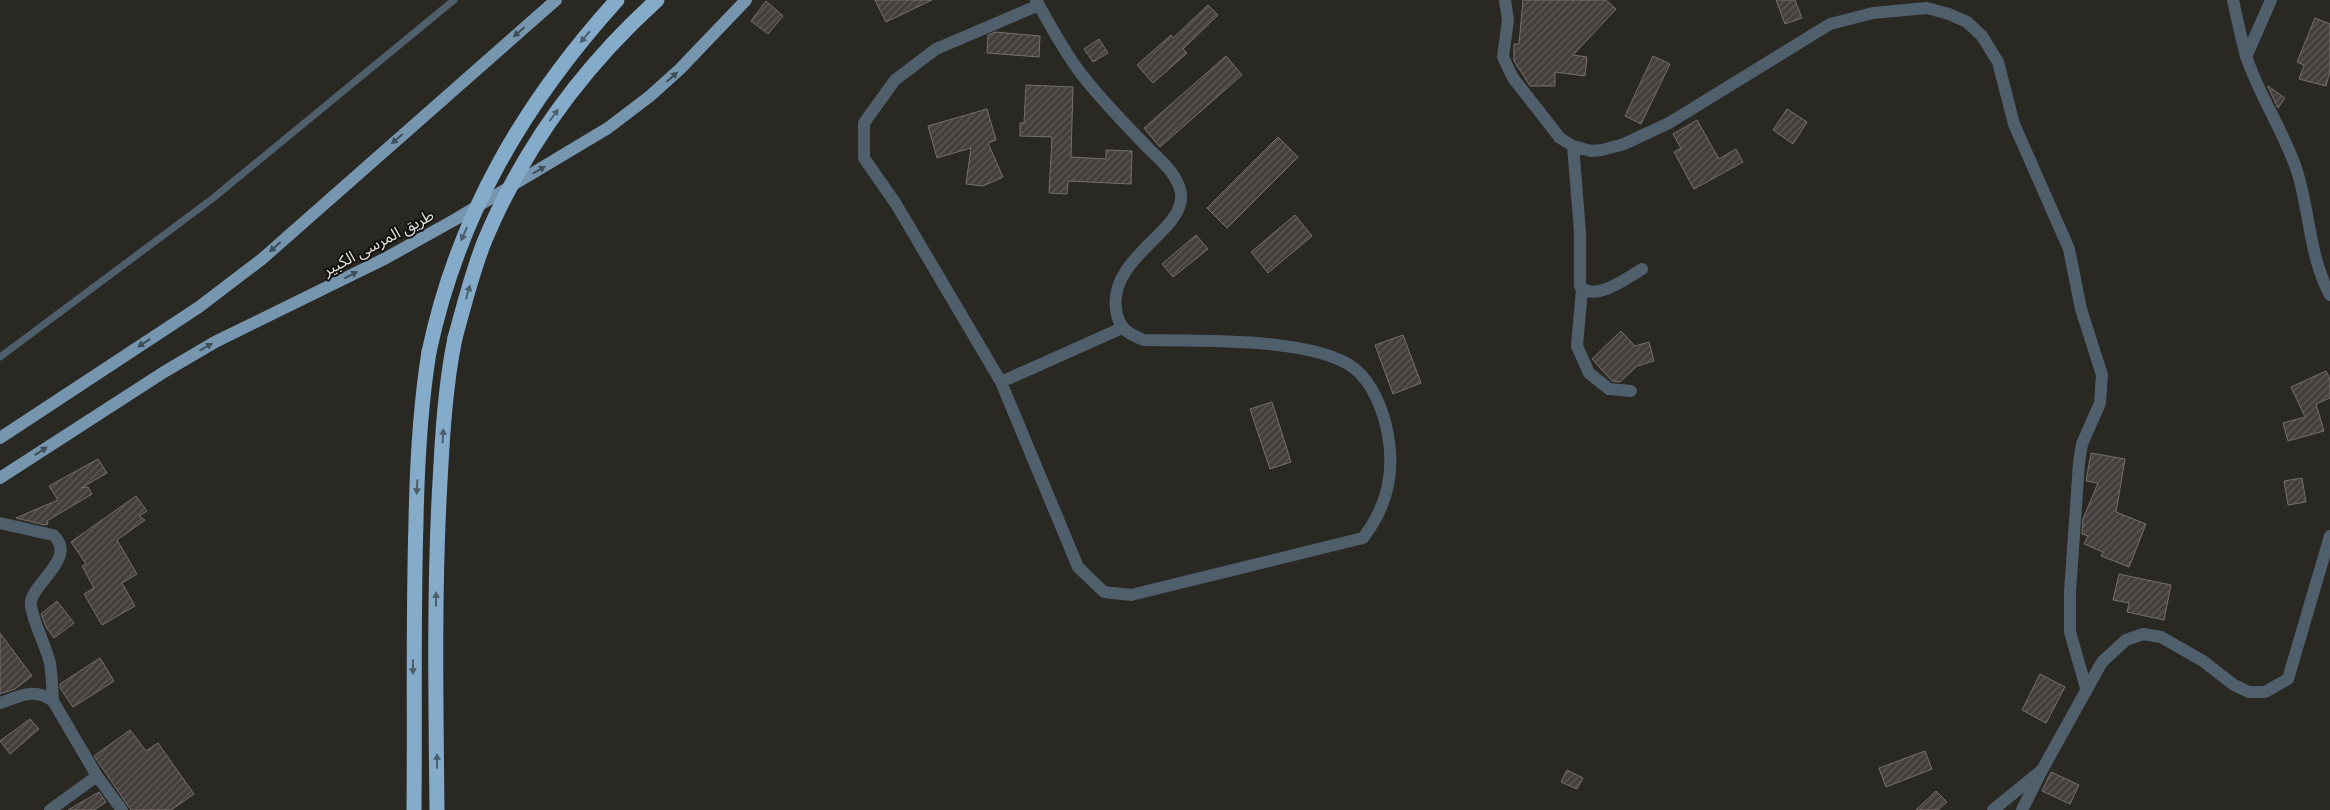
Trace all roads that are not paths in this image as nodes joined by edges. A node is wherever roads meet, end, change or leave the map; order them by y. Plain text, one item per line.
1 (454, 0) edge
2 (556, 0) edge
3 (617, 0) edge
4 (657, 0) edge
5 (746, 0) edge
6 (1505, 0) edge
7 (2233, 0) edge
8 (2271, 0) edge
9 (1037, 3) edge
10 (2246, 57) junction
11 (1572, 146) junction
12 (1642, 269) dead end
13 (1582, 289) junction
14 (2330, 295) edge
15 (1122, 328) junction
16 (0, 357) edge
17 (1001, 382) junction
18 (1632, 391) dead end
19 (0, 438) edge
20 (0, 478) edge
21 (0, 522) edge
22 (2330, 536) edge
23 (2086, 688) junction
24 (53, 701) junction
25 (0, 703) edge
26 (2042, 770) junction
27 (97, 776) junction
28 (50, 810) edge
29 (122, 810) edge
30 (414, 810) edge
31 (437, 810) edge
32 (1993, 810) edge
33 (2022, 810) edge

1 - 16 lane
2 -> 19 main road
3 -> 30 highway, bridge
31 -> 4 highway, bridge
20 -> 5 main road, طريق المرسى الكبير
6 - 11 street
7 - 10 street
8 - 10 street
9 - 15 street
9 - 17 street
10 - 14 street
11 - 13 street
11 - 23 street
12 - 13 street
13 - 18 street
15 - 17 street
15 - 17 street
21 - 24 street
22 - 23 street
23 - 26 street
24 - 25 street
24 - 27 street
26 - 32 street
26 - 33 street
27 - 28 street
27 - 29 street

